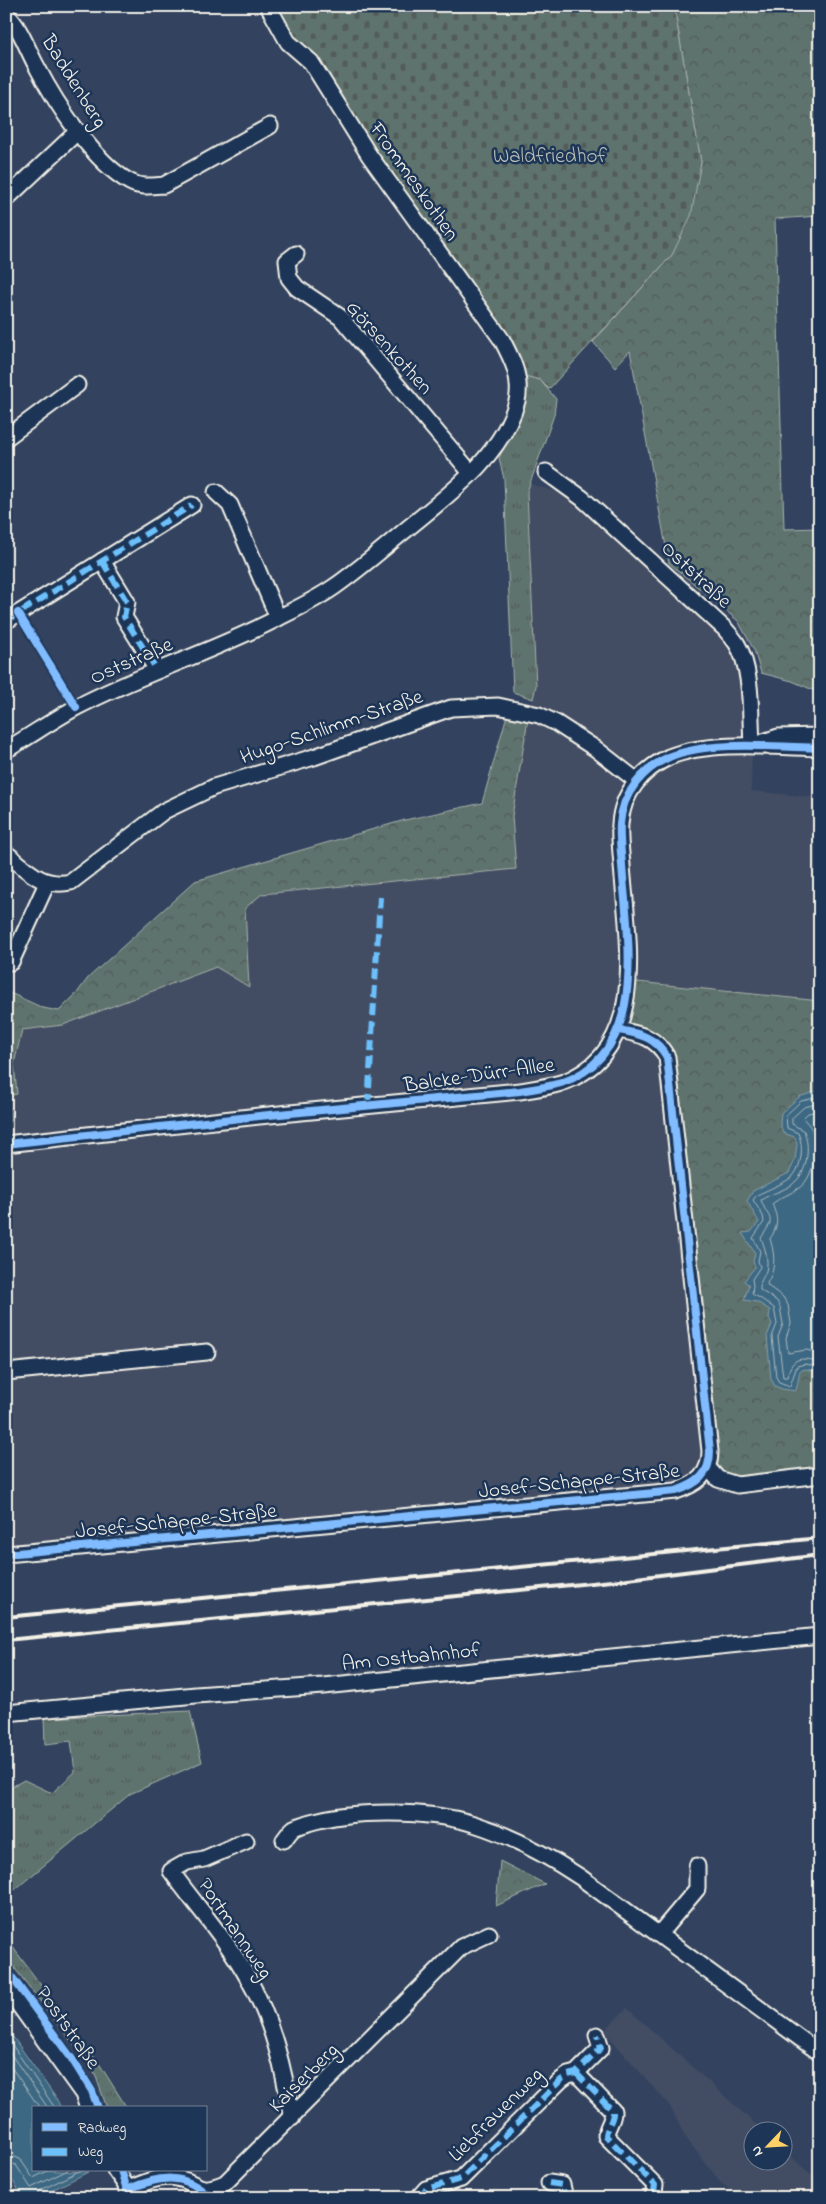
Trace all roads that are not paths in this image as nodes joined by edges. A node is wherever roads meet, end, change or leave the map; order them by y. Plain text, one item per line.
1 (268, 6) edge
2 (6, 14) edge
3 (270, 126) dead end
4 (78, 131) junction
5 (6, 199) edge
6 (296, 254) dead end
7 (77, 385) dead end
8 (518, 385) joint
9 (6, 438) edge
10 (546, 472) dead end
11 (471, 473) junction
12 (216, 492) dead end
13 (192, 505) dead end
14 (102, 561) junction
15 (278, 618) junction
16 (6, 621) edge
17 (157, 670) junction
18 (820, 736) edge
19 (752, 745) junction
20 (820, 748) edge
21 (6, 750) edge
22 (637, 781) junction
23 (6, 852) edge
24 (47, 883) junction
25 (11, 962) dead end
26 (618, 1030) junction
27 (6, 1144) edge
28 (207, 1352) dead end
29 (6, 1372) edge
30 (708, 1468) junction
31 (820, 1475) edge
32 (6, 1554) edge
33 (820, 1636) edge
34 (6, 1713) edge
35 (246, 1840) dead end
36 (284, 1840) dead end
37 (697, 1866) dead end
38 (489, 1934) dead end
39 (659, 1934) junction
40 (6, 1987) edge
41 (597, 2035) dead end
42 (820, 2052) edge
43 (576, 2073) junction
44 (87, 2106) edge
45 (292, 2118) junction
46 (116, 2172) edge
47 (549, 2182) dead end
48 (127, 2190) edge
49 (206, 2193) edge
50 (418, 2198) edge
51 (565, 2198) edge
52 (653, 2198) edge

1 - 8 street, Frommeskothen
2 - 4 street, Baddenberg
3 - 4 street, Baddenberg
4 - 5 street
6 - 11 street, Görsenkothen
7 - 9 street
8 - 11 street, Oststraße
10 - 19 street, Oststraße
11 - 15 street, Oststraße
12 - 15 street
13 - 14 street
14 - 16 street
14 - 17 street
15 - 17 street, Oststraße
17 - 21 street, Oststraße
18 - 19 street, Balcke-Dürr-Allee
19 - 20 street, Balcke-Dürr-Allee
19 - 22 street, Balcke-Dürr-Allee
22 - 24 street, Hugo-Schlimm-Straße
22 - 26 street, Balcke-Dürr-Allee
23 - 24 street
24 - 25 street
26 - 27 street, Balcke-Dürr-Allee
26 - 30 street, Josef-Schappe-Straße
28 - 29 street
30 - 31 street
30 - 32 street, Josef-Schappe-Straße
33 - 34 street, Am Ostbahnhof
35 - 45 street, Portmannweg
36 - 39 street
37 - 39 street
38 - 45 street, Kaiserberg
39 - 42 street
40 - 44 street, Poststraße
41 - 43 street, Liebfrauenweg
43 - 50 street, Liebfrauenweg
43 - 52 street, Liebfrauenweg
45 - 49 street, Kaiserberg
46 - 48 street
47 - 51 street
48 - 49 street, Kaiserberg

